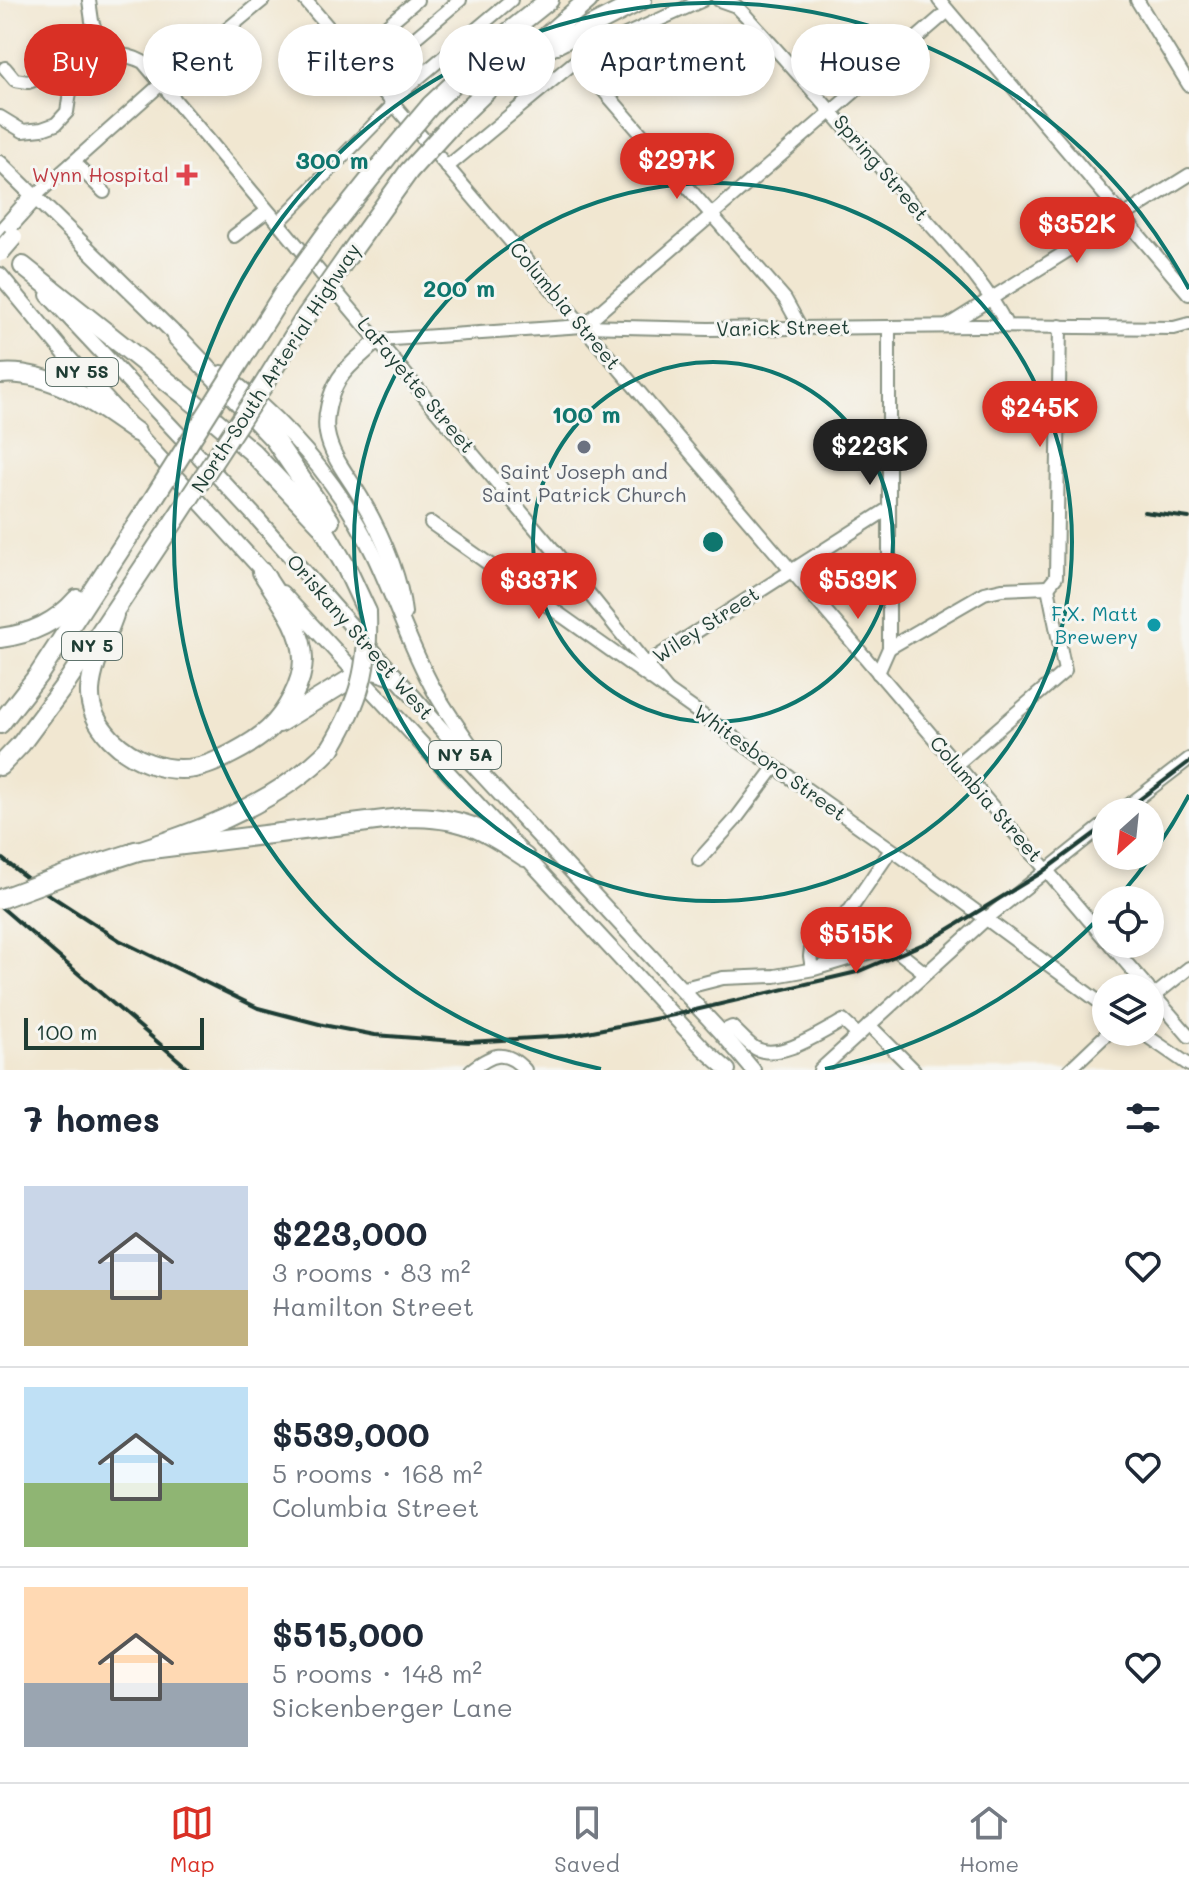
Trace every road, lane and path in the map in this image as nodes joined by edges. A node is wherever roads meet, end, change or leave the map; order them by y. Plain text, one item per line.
1 (89, 0) edge
2 (263, 0) edge
3 (305, 0) edge
4 (417, 0) edge
5 (511, 0) edge
6 (549, 0) edge
7 (588, 0) edge
8 (642, 0) edge
9 (703, 0) edge
10 (719, 0) edge
11 (939, 0) edge
12 (1137, 0) edge
13 (457, 1) edge
14 (948, 11) junction
15 (93, 24) edge
16 (234, 24) edge
17 (326, 24) edge
18 (389, 24) edge
19 (650, 24) edge
20 (555, 29) edge
21 (423, 30) edge
22 (555, 45) edge
23 (571, 65) edge
24 (5, 68) dead end
25 (24, 81) edge
26 (1189, 85) edge
27 (69, 96) edge
28 (148, 96) edge
29 (171, 96) edge
30 (387, 96) edge
31 (481, 96) edge
32 (609, 96) edge
33 (393, 103) junction
34 (832, 112) junction
35 (0, 117) edge
36 (0, 163) edge
37 (70, 165) junction
38 (447, 167) junction
39 (1189, 175) edge
40 (104, 192) dead end
41 (38, 200) junction
42 (267, 211) junction
43 (712, 214) junction
44 (1123, 216) junction
45 (278, 223) junction
46 (5, 235) edge
47 (234, 236) dead end
48 (0, 252) edge
49 (23, 266) junction
50 (0, 275) edge
51 (1189, 294) edge
52 (991, 298) junction
53 (1189, 324) edge
54 (583, 326) junction
55 (947, 326) junction
56 (1007, 326) junction
57 (1060, 326) junction
58 (889, 327) junction
59 (801, 328) junction
60 (177, 337) junction
61 (378, 340) junction
62 (0, 374) edge
63 (136, 432) junction
64 (182, 436) joint
65 (167, 466) joint
66 (888, 509) junction
67 (431, 523) dead end
68 (116, 555) junction
69 (792, 570) junction
70 (262, 572) junction
71 (1048, 587) junction
72 (367, 612) junction
73 (114, 615) junction
74 (405, 626) junction
75 (0, 638) edge
76 (889, 648) junction
77 (646, 664) junction
78 (878, 673) junction
79 (357, 675) junction
80 (393, 676) junction
81 (667, 690) junction
82 (0, 724) edge
83 (269, 730) junction
84 (1189, 759) edge
85 (957, 764) junction
86 (0, 766) edge
87 (774, 768) junction
88 (1138, 798) edge
89 (509, 804) junction
90 (1092, 834) edge
91 (891, 850) junction
92 (135, 851) junction
93 (525, 857) junction
94 (699, 860) dead end
95 (1046, 869) junction
96 (0, 899) edge
97 (986, 919) junction
98 (1092, 923) edge
99 (1121, 958) edge
100 (1189, 968) edge
101 (812, 969) junction
102 (925, 973) junction
103 (1134, 974) edge
104 (1164, 984) edge
105 (680, 989) junction
106 (1092, 997) edge
107 (1164, 1008) edge
108 (869, 1025) junction
109 (726, 1029) junction
110 (858, 1035) junction
111 (1189, 1036) edge
112 (1094, 1046) edge
113 (1161, 1046) edge
114 (1189, 1065) edge
115 (471, 1070) edge
116 (525, 1070) edge
117 (728, 1070) edge
118 (753, 1070) edge
119 (820, 1070) edge
120 (914, 1070) edge
121 (1069, 1070) edge

1 - 15 street
2 - 16 street
3 - 17 street, Columbia Street
4 - 18 street
5 - 33 street
6 - 68 highway, North-South Arterial Highway / NY 5, bridge
7 - 20 highway, North-South Arterial Highway / NY 5
8 - 22 highway
9 - 19 street
10 - 34 street, Spring Street
11 - 14 street
12 - 26 street
13 - 21 street
14 - 34 street
14 - 44 street
23 - 38 street
24 - 25 street
27 - 35 street
28 - 37 street
29 - 42 street, LaFayette Street
30 - 33 street, Columbia Street
31 - 73 highway, North-South Arterial Highway / NY 5, bridge
32 - 43 street
33 - 38 street, Columbia Street
33 - 45 street
34 - 43 street
34 - 52 street, Spring Street
36 - 41 main road
37 - 40 street
37 - 41 street
38 - 54 street, Columbia Street
39 - 44 street
41 - 46 highway
41 - 60 main road
42 - 45 street, LaFayette Street
42 - 47 street
43 - 54 street
43 - 59 street
44 - 51 street
44 - 52 street
45 - 61 street, LaFayette Street
46 - 48 highway, bridge
46 - 49 main road, Oriskany Street West / NY 5S
49 - 64 main road, Oriskany Street West / NY 5S
49 - 72 highway
50 - 63 main road, Oriskany Street West / NY 5S
52 - 55 street
52 - 56 street, Spring Street
53 - 57 street, Varick Street
54 - 59 street, Varick Street
54 - 61 street, Varick Street
54 - 69 street, Columbia Street
55 - 56 street, Varick Street
55 - 58 street, Varick Street
56 - 57 street, Varick Street
57 - 71 street
58 - 59 street, Varick Street
58 - 66 street
60 - 72 highway
60 - 74 main road
61 - 74 main road
61 - 77 street, LaFayette Street
62 - 63 highway
63 - 65 main road, Oriskany Street West / NY 5S
64 - 80 main road, Oriskany Street West / NY 5A
65 - 70 main road, Oriskany Street West / NY 5A
66 - 69 street, Wiley Street
66 - 76 street
67 - 81 street, Whitesboro Street
68 - 75 highway
68 - 82 highway, North-South Arterial Highway / NY 5
69 - 77 street, Wiley Street
69 - 78 street, Columbia Street
70 - 79 main road, Oriskany Street West / NY 5A
70 - 83 highway
71 - 76 street
71 - 85 street
72 - 92 highway, bridge
73 - 83 highway
73 - 86 highway, North-South Arterial Highway / NY 5
74 - 89 main road
76 - 78 street
77 - 81 street, LaFayette Street
78 - 85 street, Columbia Street
79 - 80 highway
79 - 83 highway
79 - 93 main road, Oriskany Street West / NY 5A
80 - 89 main road, Oriskany Street West / NY 5A
81 - 87 street, Whitesboro Street
84 - 88 street
85 - 95 street, Columbia Street
87 - 91 street, Whitesboro Street
87 - 94 street
89 - 105 main road, Oriskany Street West / NY 5A
90 - 95 street
91 - 97 street, Whitesboro Street
91 - 101 street
92 - 93 highway
92 - 96 highway, bridge
93 - 117 main road, Oriskany Street West / NY 5A
95 - 97 street
95 - 98 street, Columbia Street
97 - 102 street
97 - 106 street, Whitesboro Street
99 - 103 street, Columbia Street
100 - 104 street
101 - 102 street
101 - 105 street
102 - 108 street
105 - 109 main road, Oriskany Street West / NY 5A
107 - 111 street, Columbia Street
108 - 110 street
108 - 120 street
109 - 110 street
109 - 118 main road, Oriskany Street West / NY 5A
110 - 119 street
112 - 121 street
113 - 114 street
115 - 116 street

